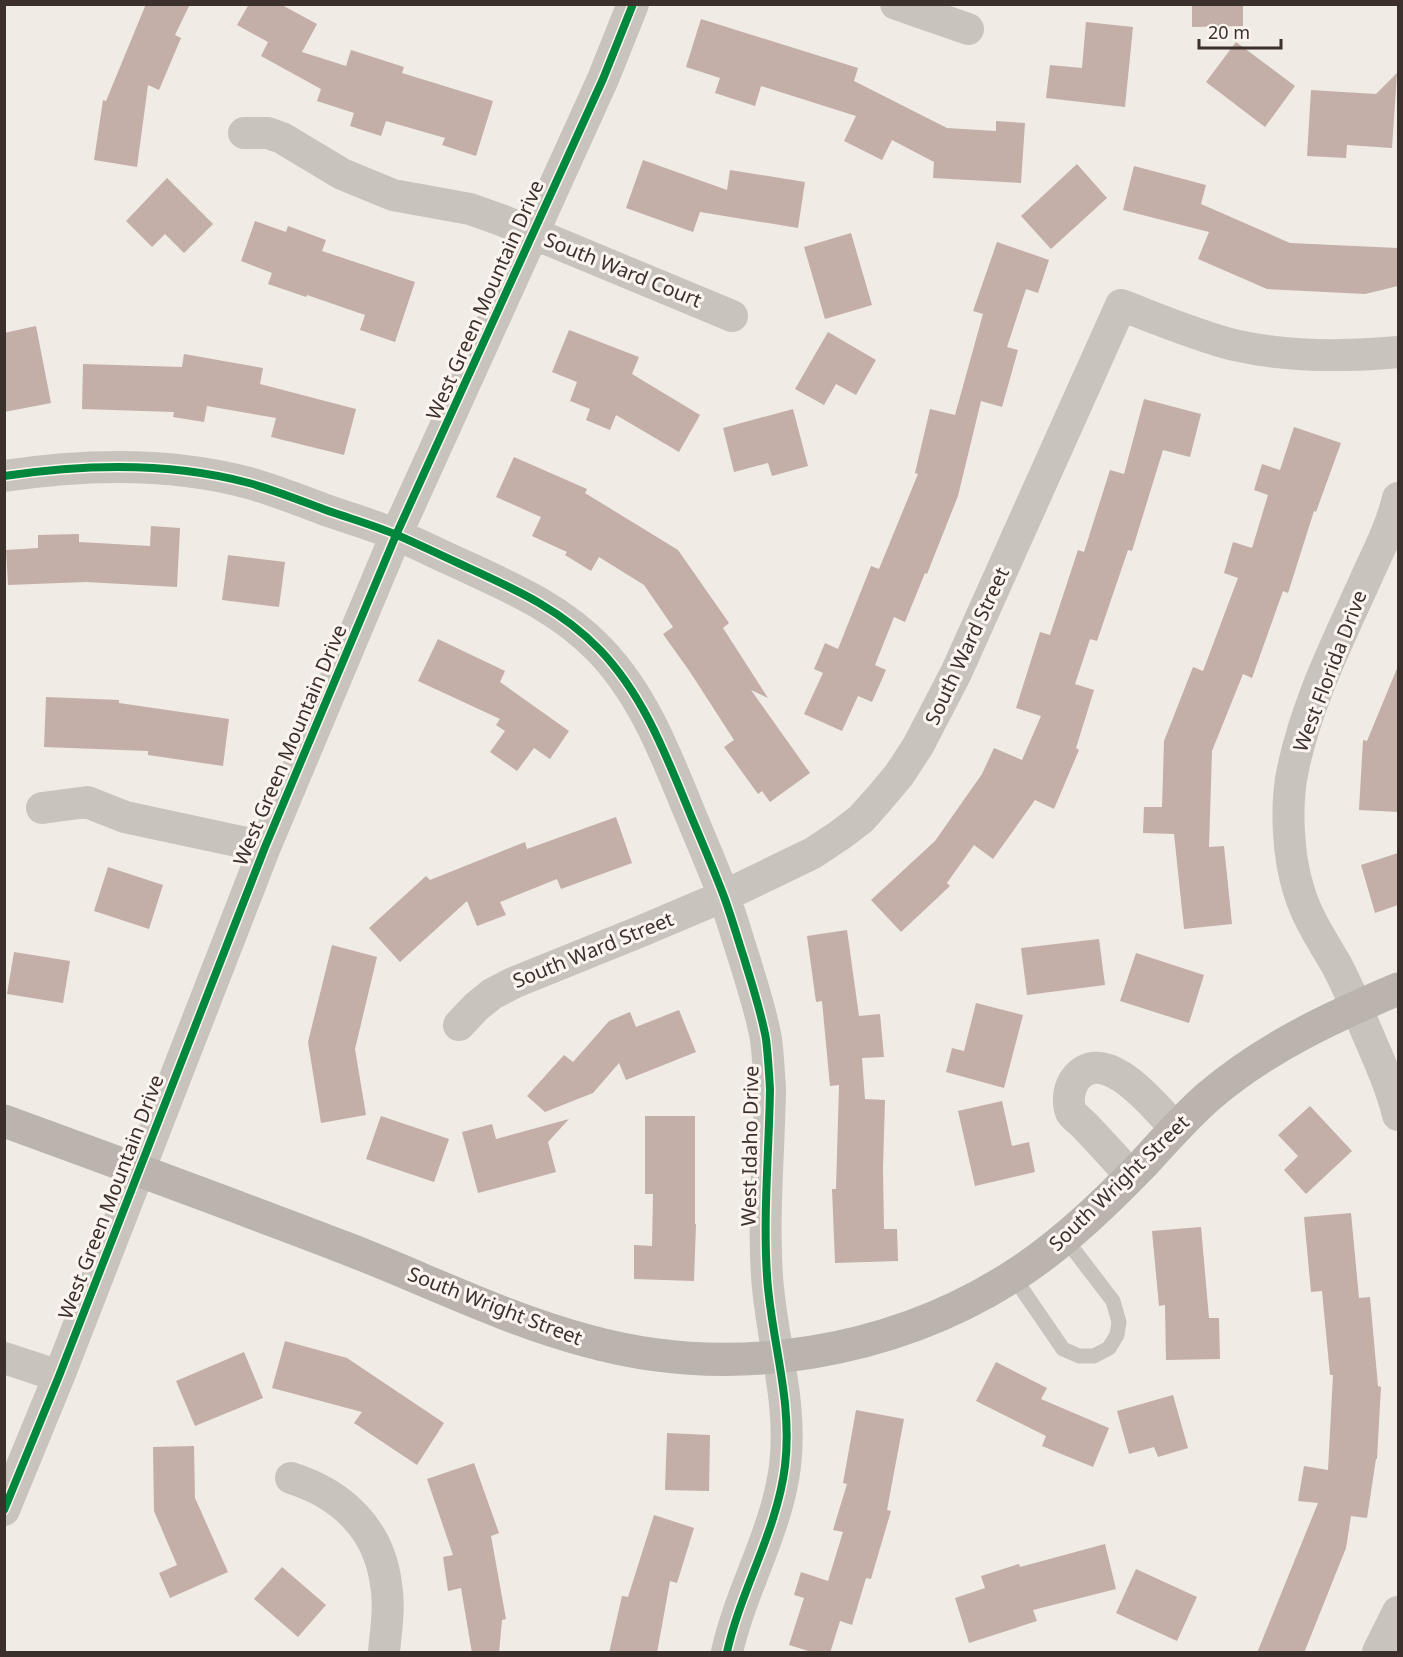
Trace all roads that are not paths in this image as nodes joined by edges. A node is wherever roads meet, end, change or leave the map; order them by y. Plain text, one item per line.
1 (633, 4) edge
2 (896, 4) edge
3 (968, 29) dead end
4 (244, 133) dead end
5 (533, 233) junction
6 (732, 316) dead end
7 (1398, 352) edge
8 (4, 476) edge
9 (1398, 498) edge
10 (396, 535) junction
11 (42, 808) dead end
12 (265, 847) junction
13 (724, 896) junction
14 (1398, 988) edge
15 (1356, 1006) junction
16 (459, 1025) dead end
17 (1398, 1115) edge
18 (4, 1121) edge
19 (1176, 1129) junction
20 (139, 1171) junction
21 (1131, 1176) junction
22 (1064, 1238) junction
23 (1014, 1276) junction
24 (778, 1356) junction
25 (4, 1358) edge
26 (59, 1376) junction
27 (291, 1478) dead end
28 (4, 1510) edge
29 (1398, 1612) edge
30 (384, 1653) edge
31 (728, 1653) edge
32 (1378, 1653) edge

1 - 5 street, West Green Mountain Drive
2 - 3 street
4 - 5 street, South Ward Court
5 - 6 street, South Ward Court
5 - 10 street, West Green Mountain Drive
7 - 13 street, South Ward Street
8 - 10 street, West Idaho Drive
9 - 15 street, West Florida Drive
10 - 12 street, West Green Mountain Drive
10 - 13 street, West Idaho Drive
11 - 12 street
12 - 20 street, West Green Mountain Drive
13 - 16 street, South Ward Street
13 - 24 street, West Idaho Drive
14 - 15 street, South Wright Street
15 - 17 street, West Florida Drive
15 - 19 street, South Wright Street
18 - 20 street, South Wright Street
19 - 21 street, South Wright Street
19 - 21 street
20 - 24 street, South Wright Street
20 - 26 street, West Green Mountain Drive
21 - 22 street, South Wright Street
22 - 23 street, South Wright Street
22 - 23 lane
23 - 24 street, South Wright Street
24 - 31 street, West Idaho Drive
25 - 26 street
26 - 28 street, West Green Mountain Drive
27 - 30 street
29 - 32 street

